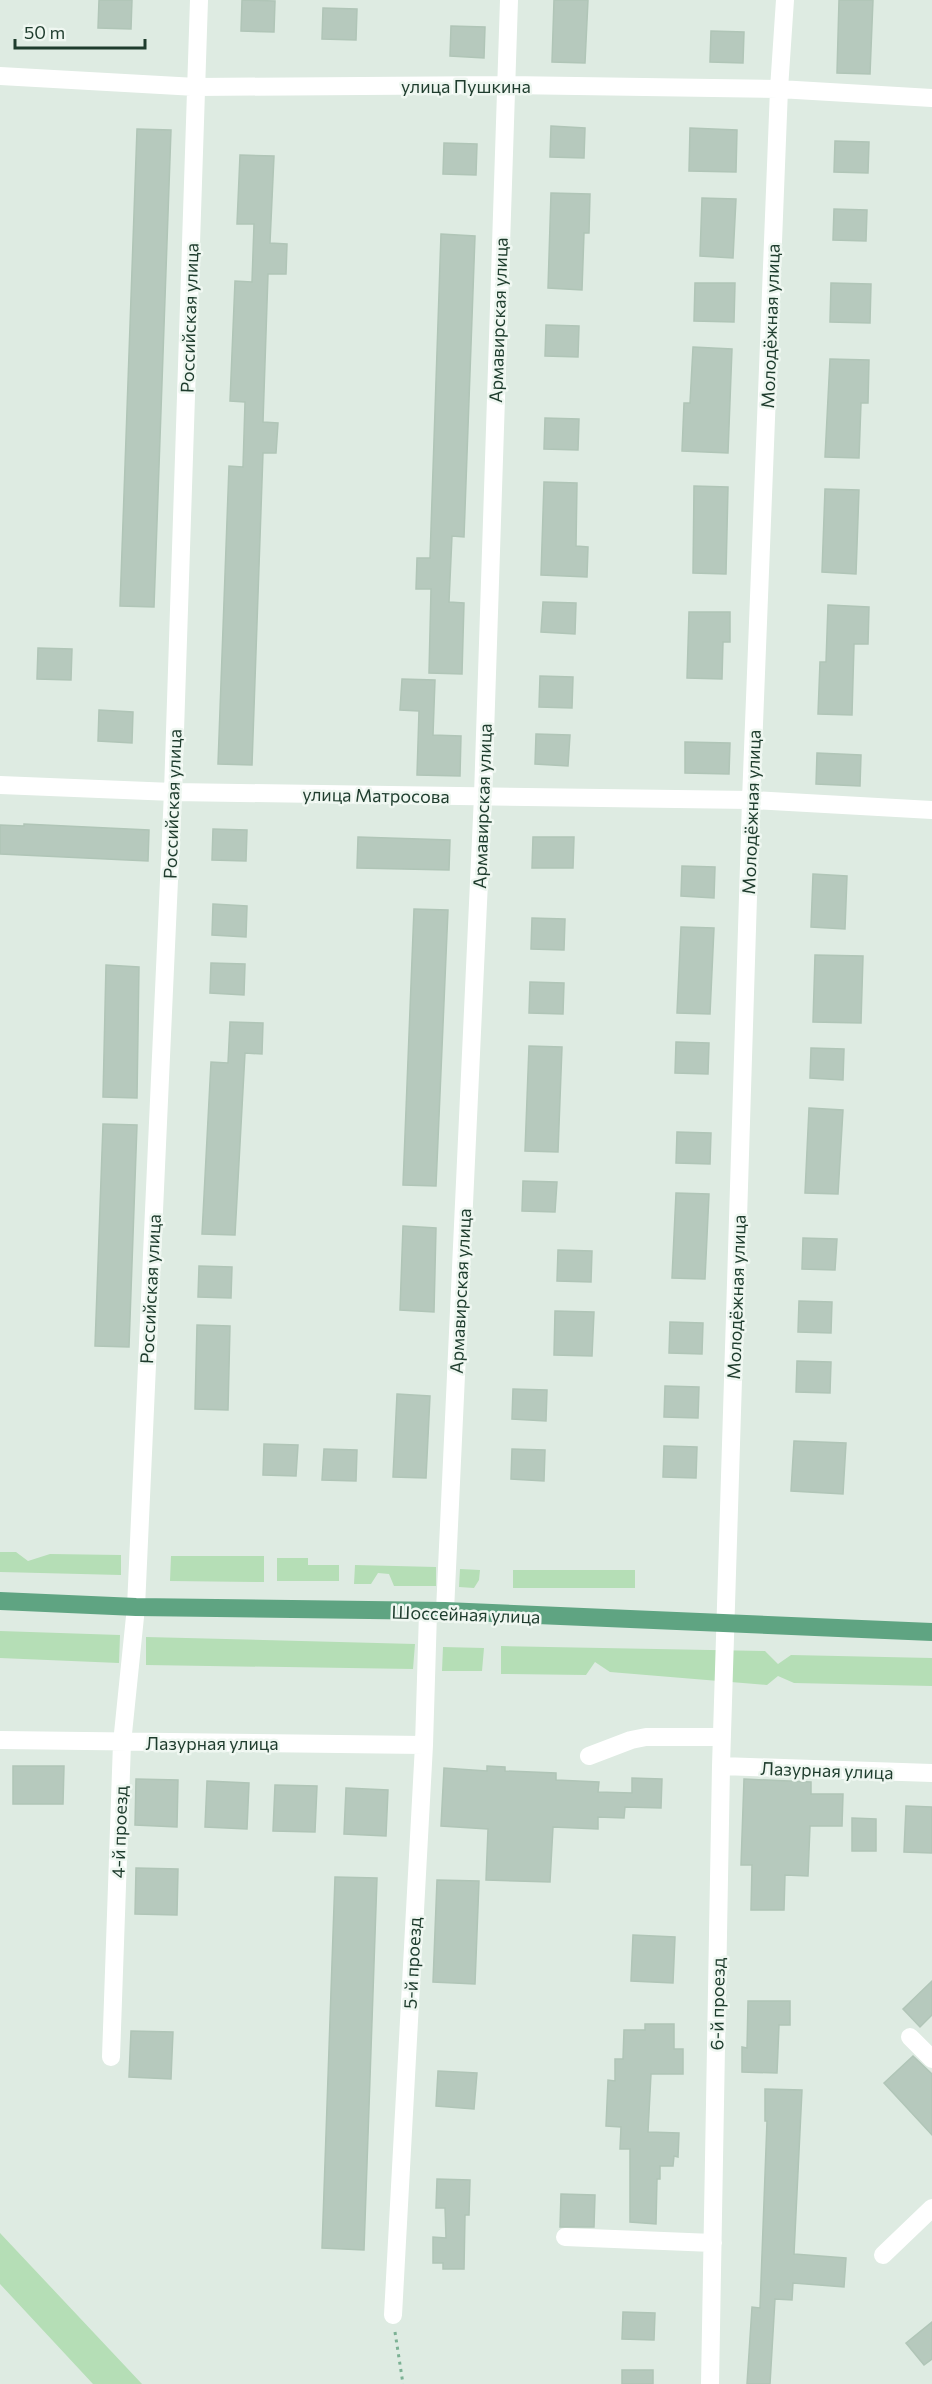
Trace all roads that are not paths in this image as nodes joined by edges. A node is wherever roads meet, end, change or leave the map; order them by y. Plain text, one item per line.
1 (199, 0) edge
2 (509, 0) edge
3 (785, 0) edge
4 (0, 76) edge
5 (506, 85) junction
6 (196, 87) junction
7 (779, 89) junction
8 (932, 98) edge
9 (0, 784) edge
10 (172, 792) junction
11 (483, 796) junction
12 (751, 800) junction
13 (932, 810) edge
14 (0, 1601) edge
15 (136, 1607) junction
16 (436, 1612) junction
17 (727, 1624) junction
18 (932, 1632) edge
19 (722, 1737) junction
20 (0, 1740) edge
21 (123, 1743) junction
22 (424, 1745) junction
23 (589, 1756) dead end
24 (722, 1766) junction
25 (932, 1773) edge
26 (909, 2037) dead end
27 (111, 2057) dead end
28 (932, 2059) edge
29 (932, 2208) edge
30 (565, 2237) dead end
31 (713, 2243) junction
32 (883, 2255) dead end
33 (393, 2315) road end
34 (710, 2384) edge

1 - 6 street, Российская улица
2 - 5 street, Армавирская улица
3 - 7 street, Молодёжная улица
4 - 6 street, улица Пушкина
5 - 6 street, улица Пушкина
5 - 7 street, улица Пушкина
5 - 11 street, Армавирская улица
6 - 10 street, Российская улица
7 - 8 street, улица Пушкина
7 - 12 street, Молодёжная улица
9 - 10 street, улица Матросова
10 - 11 street, улица Матросова
10 - 15 street, Российская улица
11 - 12 street, улица Матросова
11 - 16 street, Армавирская улица
12 - 13 street, улица Матросова
12 - 17 street, Молодёжная улица
14 - 15 main road, Шоссейная улица
15 - 16 main road, Шоссейная улица
15 - 21 street, 4-й проезд
16 - 17 main road, Шоссейная улица
16 - 22 street, 5-й проезд
17 - 18 main road, Шоссейная улица
17 - 19 street, 6-й проезд
19 - 23 street
19 - 24 street, 6-й проезд
20 - 21 street, Лазурная улица
21 - 22 street, Лазурная улица
21 - 27 street, 4-й проезд
22 - 33 street, 5-й проезд
24 - 25 street, Лазурная улица
24 - 31 street, 6-й проезд
26 - 28 street
29 - 32 street
30 - 31 street
31 - 34 street, 6-й проезд

